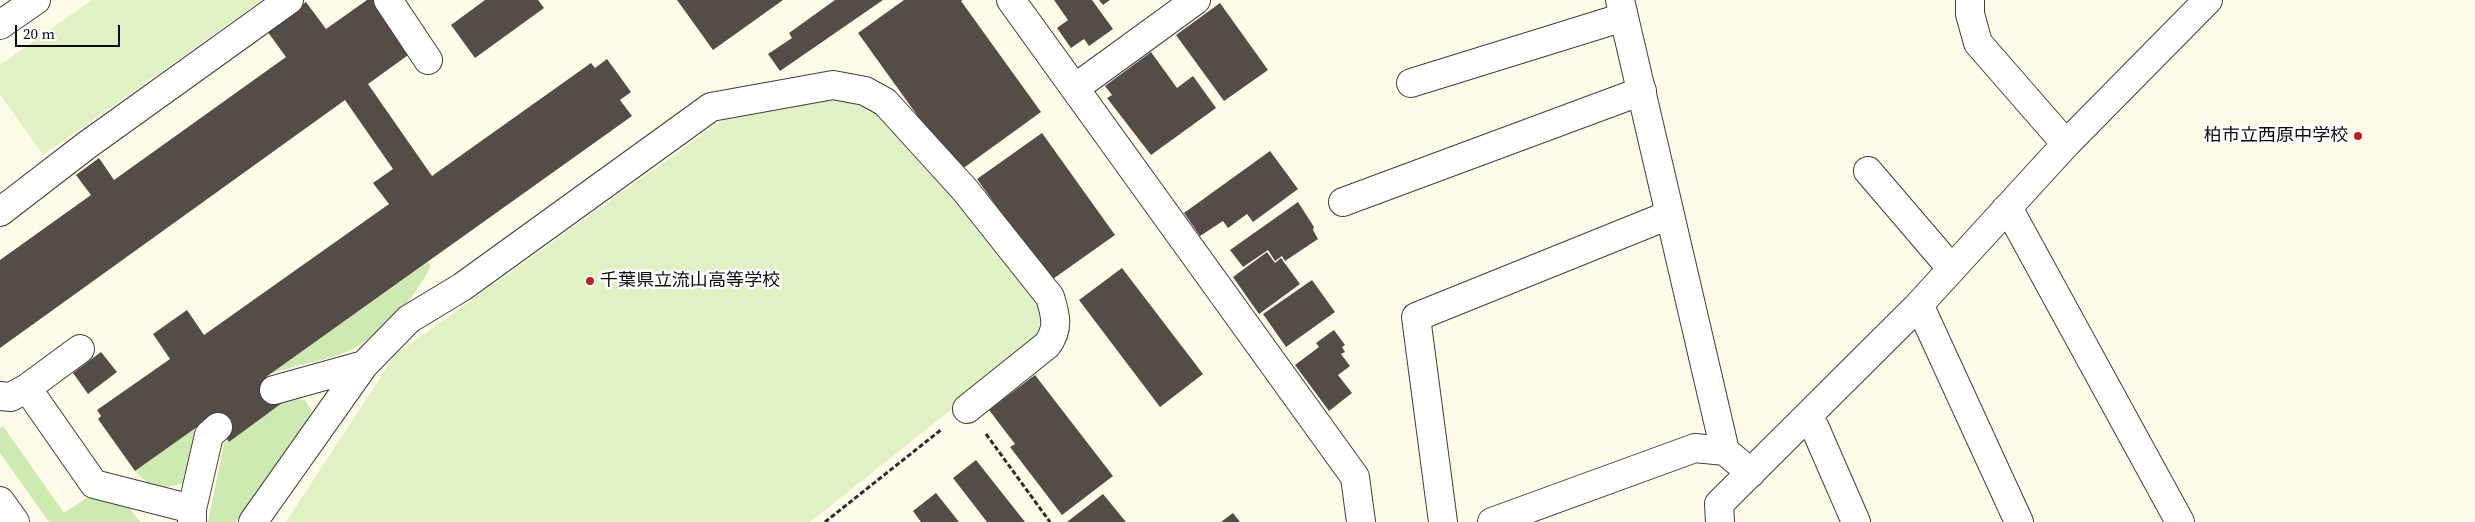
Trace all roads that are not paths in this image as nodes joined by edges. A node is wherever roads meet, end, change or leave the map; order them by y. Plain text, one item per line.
1 (36, 0) edge
2 (289, 0) edge
3 (388, 0) edge
4 (1011, 0) edge
5 (1196, 0) edge
6 (1970, 0) edge
7 (2208, 0) edge
8 (1622, 8) edge
9 (0, 25) edge
10 (428, 60) dead end
11 (1411, 83) dead end
12 (1075, 88) junction
13 (1642, 91) junction
14 (2066, 144) junction
15 (1868, 171) dead end
16 (1344, 202) dead end
17 (2006, 209) junction
18 (0, 212) edge
19 (1669, 215) junction
20 (1951, 268) junction
21 (1916, 308) junction
22 (80, 349) dead end
23 (364, 365) junction
24 (27, 388) junction
25 (274, 390) dead end
26 (0, 396) edge
27 (967, 408) road end
28 (1806, 419) junction
29 (218, 427) dead end
30 (1725, 451) junction
31 (1751, 473) junction
32 (0, 501) edge
33 (192, 516) edge
34 (15, 522) edge
35 (253, 522) edge
36 (1360, 522) edge
37 (1443, 522) edge
38 (1492, 522) edge
39 (1720, 522) edge
40 (1856, 522) edge
41 (2020, 522) edge
42 (2180, 522) edge

1 - 9 street
2 - 18 street
3 - 10 street
4 - 12 street
5 - 12 street
6 - 14 street
7 - 14 street
8 - 11 street
8 - 13 street
12 - 36 street
13 - 16 street
13 - 19 street
14 - 17 street
15 - 20 street
17 - 20 street
17 - 42 street
19 - 30 street
19 - 37 street
20 - 21 street
21 - 28 street
21 - 41 street
22 - 24 street
23 - 25 street
23 - 27 street
23 - 35 street
24 - 26 street
24 - 33 street
28 - 31 street
28 - 40 street
29 - 33 street
30 - 31 street
30 - 38 street
31 - 39 street
32 - 34 street

